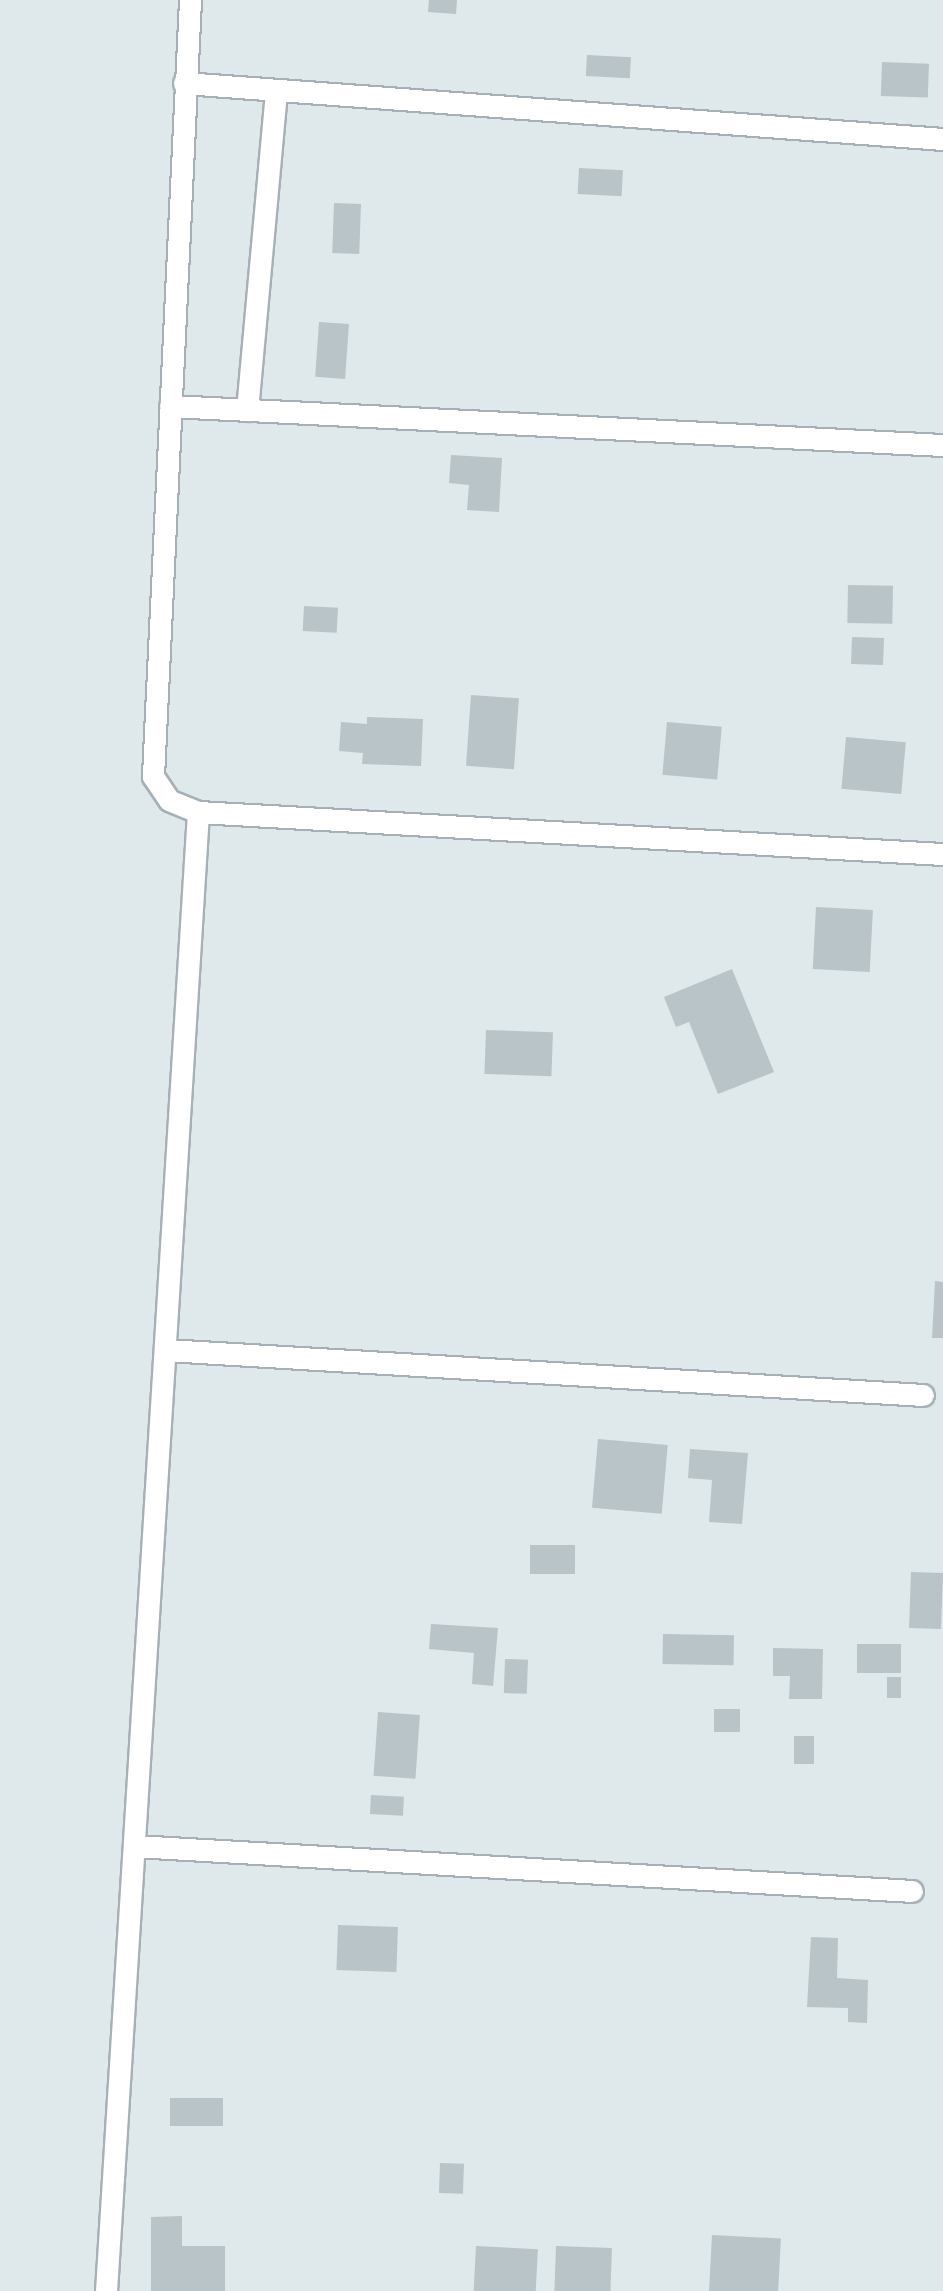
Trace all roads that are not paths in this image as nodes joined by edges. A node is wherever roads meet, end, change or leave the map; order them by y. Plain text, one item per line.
1 (190, 0) edge
2 (184, 83) junction
3 (276, 90) junction
4 (943, 139) edge
5 (170, 406) junction
6 (247, 410) junction
7 (943, 445) edge
8 (198, 811) junction
9 (943, 854) edge
10 (166, 1350) junction
11 (923, 1395) dead end
12 (135, 1846) junction
13 (912, 1891) dead end
14 (106, 2291) edge

1 - 2 street
2 - 3 street
2 - 5 street
3 - 4 street
3 - 6 street
5 - 6 street
5 - 8 street
6 - 7 street
8 - 9 street
8 - 10 street
10 - 11 street
10 - 12 street
12 - 13 street
12 - 14 street

